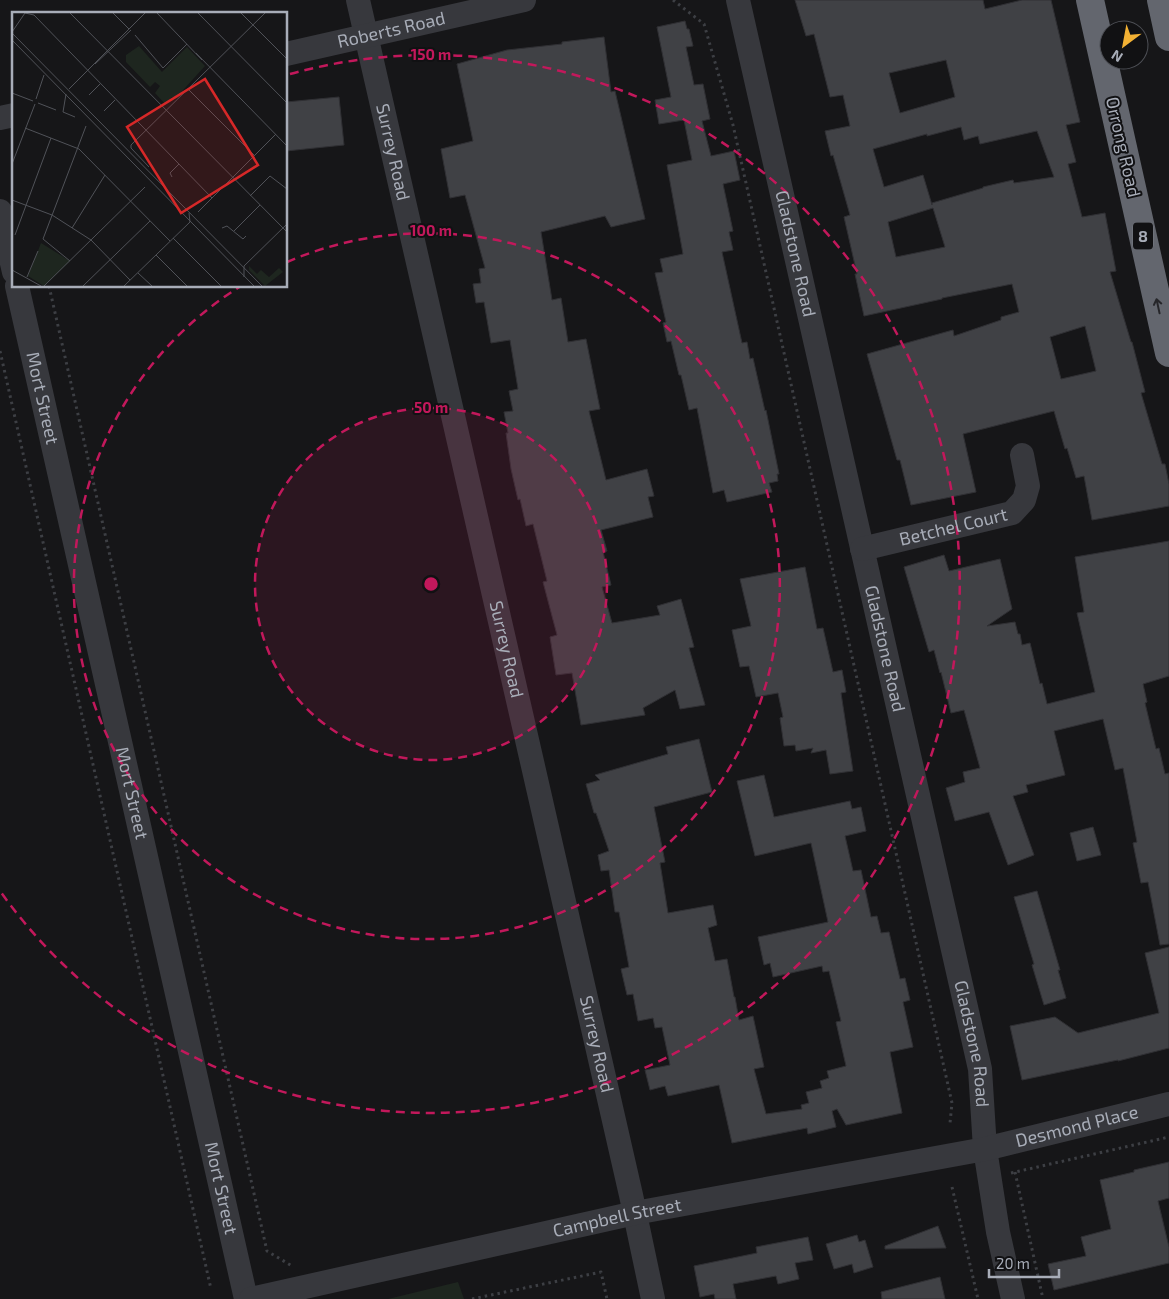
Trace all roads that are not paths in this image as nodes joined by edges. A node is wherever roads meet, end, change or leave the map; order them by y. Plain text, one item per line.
1 (358, 0) edge
2 (524, 0) edge
3 (738, 0) edge
4 (1090, 0) edge
5 (1161, 0) edge
6 (366, 36) junction
7 (1169, 37) edge
8 (288, 54) edge
9 (0, 211) edge
10 (12, 263) edge
11 (17, 288) edge
12 (1169, 353) edge
13 (1022, 455) dead end
14 (862, 549) junction
15 (1169, 1104) edge
16 (985, 1149) junction
17 (635, 1213) junction
18 (246, 1299) edge
19 (251, 1299) edge
20 (653, 1299) edge
21 (1014, 1299) edge

1 - 6 street, Surrey Road
2 - 6 street, Roberts Road
3 - 14 street, Gladstone Road
12 -> 4 highway, Orrong Road / 8
5 - 7 highway
6 - 8 street, Roberts Road
6 - 17 street, Surrey Road
9 - 10 street
11 - 18 street, Mort Street
13 - 14 street, Betchel Court
14 - 16 street, Gladstone Road
15 - 16 street, Desmond Place
16 - 17 street, Campbell Street
16 - 21 street, Gladstone Road
17 - 19 street, Campbell Street
17 - 20 street, Surrey Road

